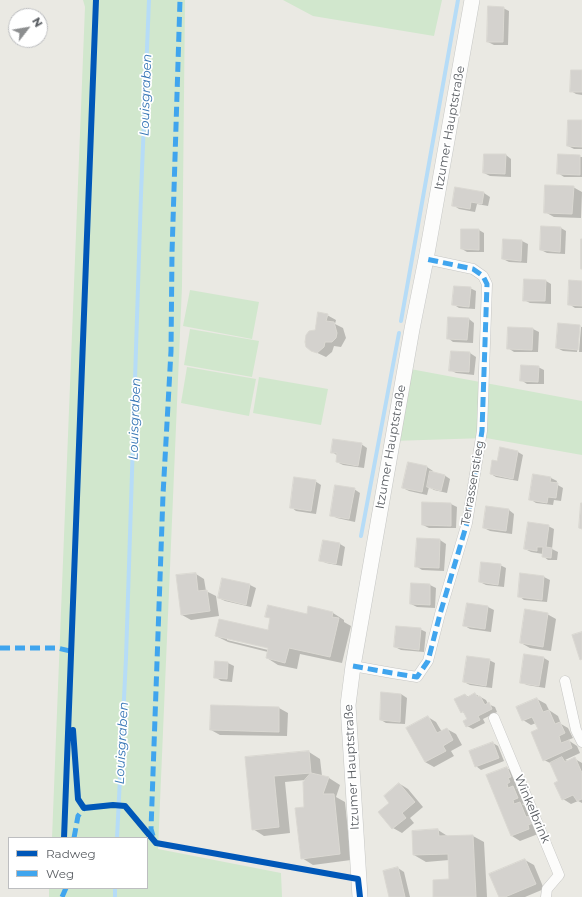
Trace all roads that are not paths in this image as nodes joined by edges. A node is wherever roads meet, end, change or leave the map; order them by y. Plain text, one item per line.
1 (472, 0) edge
2 (426, 259) junction
3 (353, 666) junction
4 (565, 681) dead end
5 (494, 718) dead end
6 (582, 742) edge
7 (360, 897) edge
8 (546, 897) edge

1 - 2 main road, Itzumer Hauptstraße
2 - 3 main road, Itzumer Hauptstraße
2 - 3 street, Terrassenstieg
3 - 7 main road, Itzumer Hauptstraße
4 - 6 street
5 - 8 street, Winkelbrink

